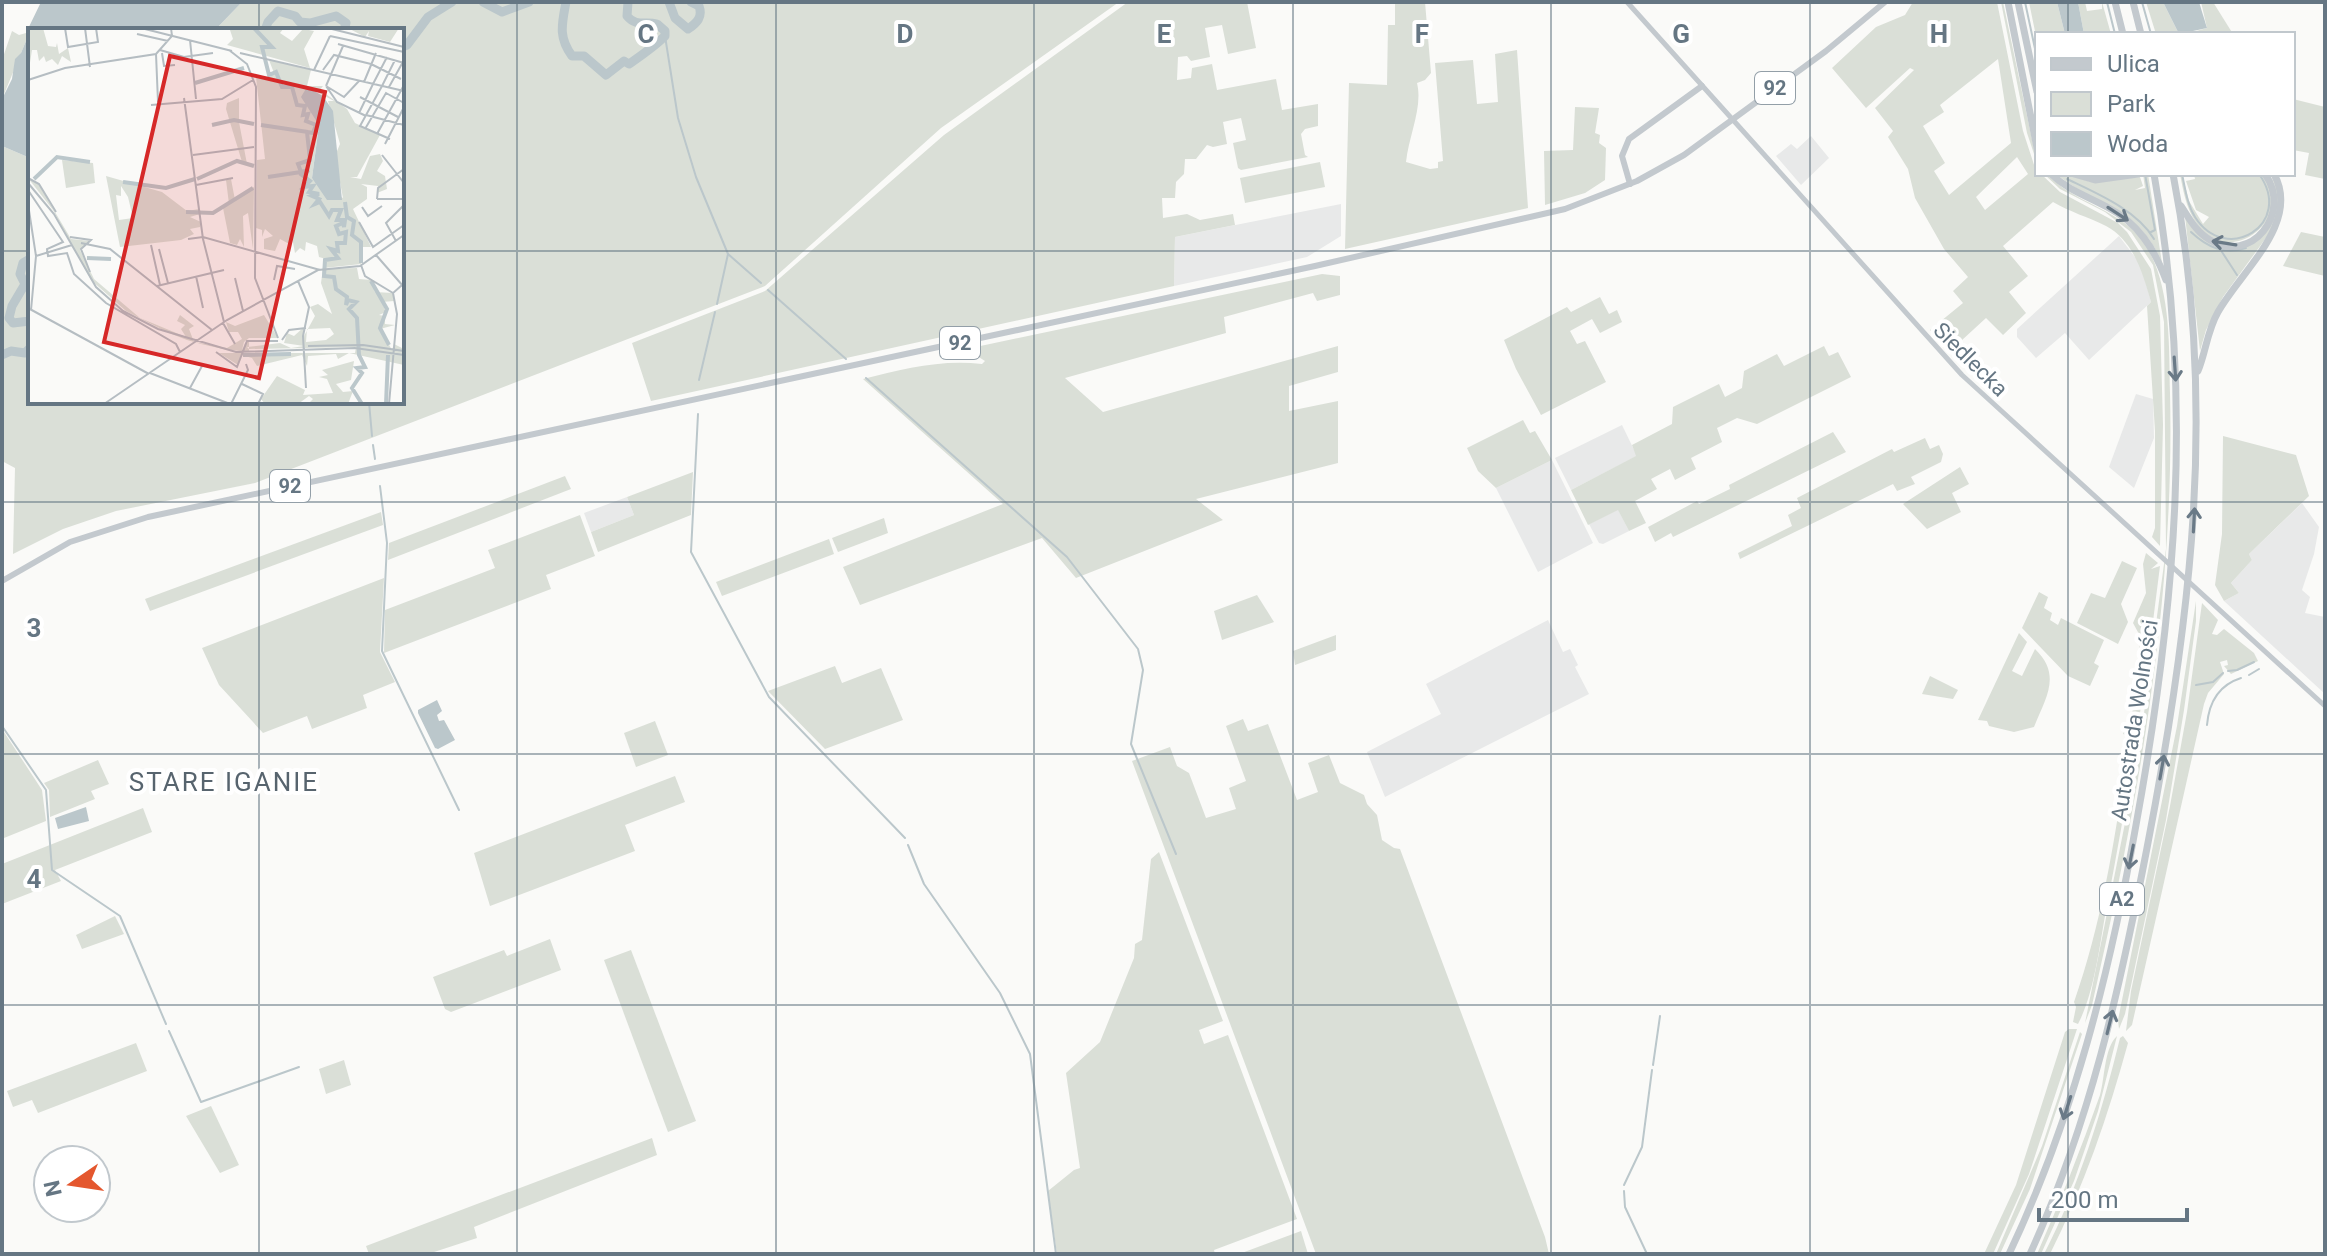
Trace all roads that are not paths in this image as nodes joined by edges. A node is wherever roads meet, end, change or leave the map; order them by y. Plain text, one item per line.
1 (1627, 2) edge
2 (1884, 2) edge
3 (2008, 2) edge
4 (2018, 2) edge
5 (2115, 2) edge
6 (2133, 2) edge
7 (2122, 32) edge
8 (2140, 32) edge
9 (2035, 83) edge
10 (1702, 86) junction
11 (2035, 131) edge
12 (2054, 176) edge
13 (2081, 176) edge
14 (2124, 176) edge
15 (2154, 176) edge
16 (2173, 176) edge
17 (2266, 176) edge
18 (2275, 176) edge
19 (1630, 184) junction
20 (2179, 203) junction
21 (2170, 291) junction
22 (2197, 373) junction
23 (2, 581) edge
24 (2325, 706) edge
25 (2009, 1254) edge
26 (2030, 1254) edge

1 - 10 main road, Siedlecka
2 - 19 main road, 92
3 - 11 highway
4 - 9 highway
5 - 7 highway
6 - 8 highway
10 - 19 main road
10 - 24 main road, Siedlecka
12 -> 21 highway
13 - 14 highway
15 - 21 highway, Autostrada Wolności / A2
16 - 20 highway, Autostrada Wolności / A2
17 -> 20 highway
18 - 22 highway
19 - 23 main road, 92
20 - 22 highway, Autostrada Wolności / A2
21 -> 25 highway, Autostrada Wolności / A2
26 -> 22 highway, Autostrada Wolności / A2

